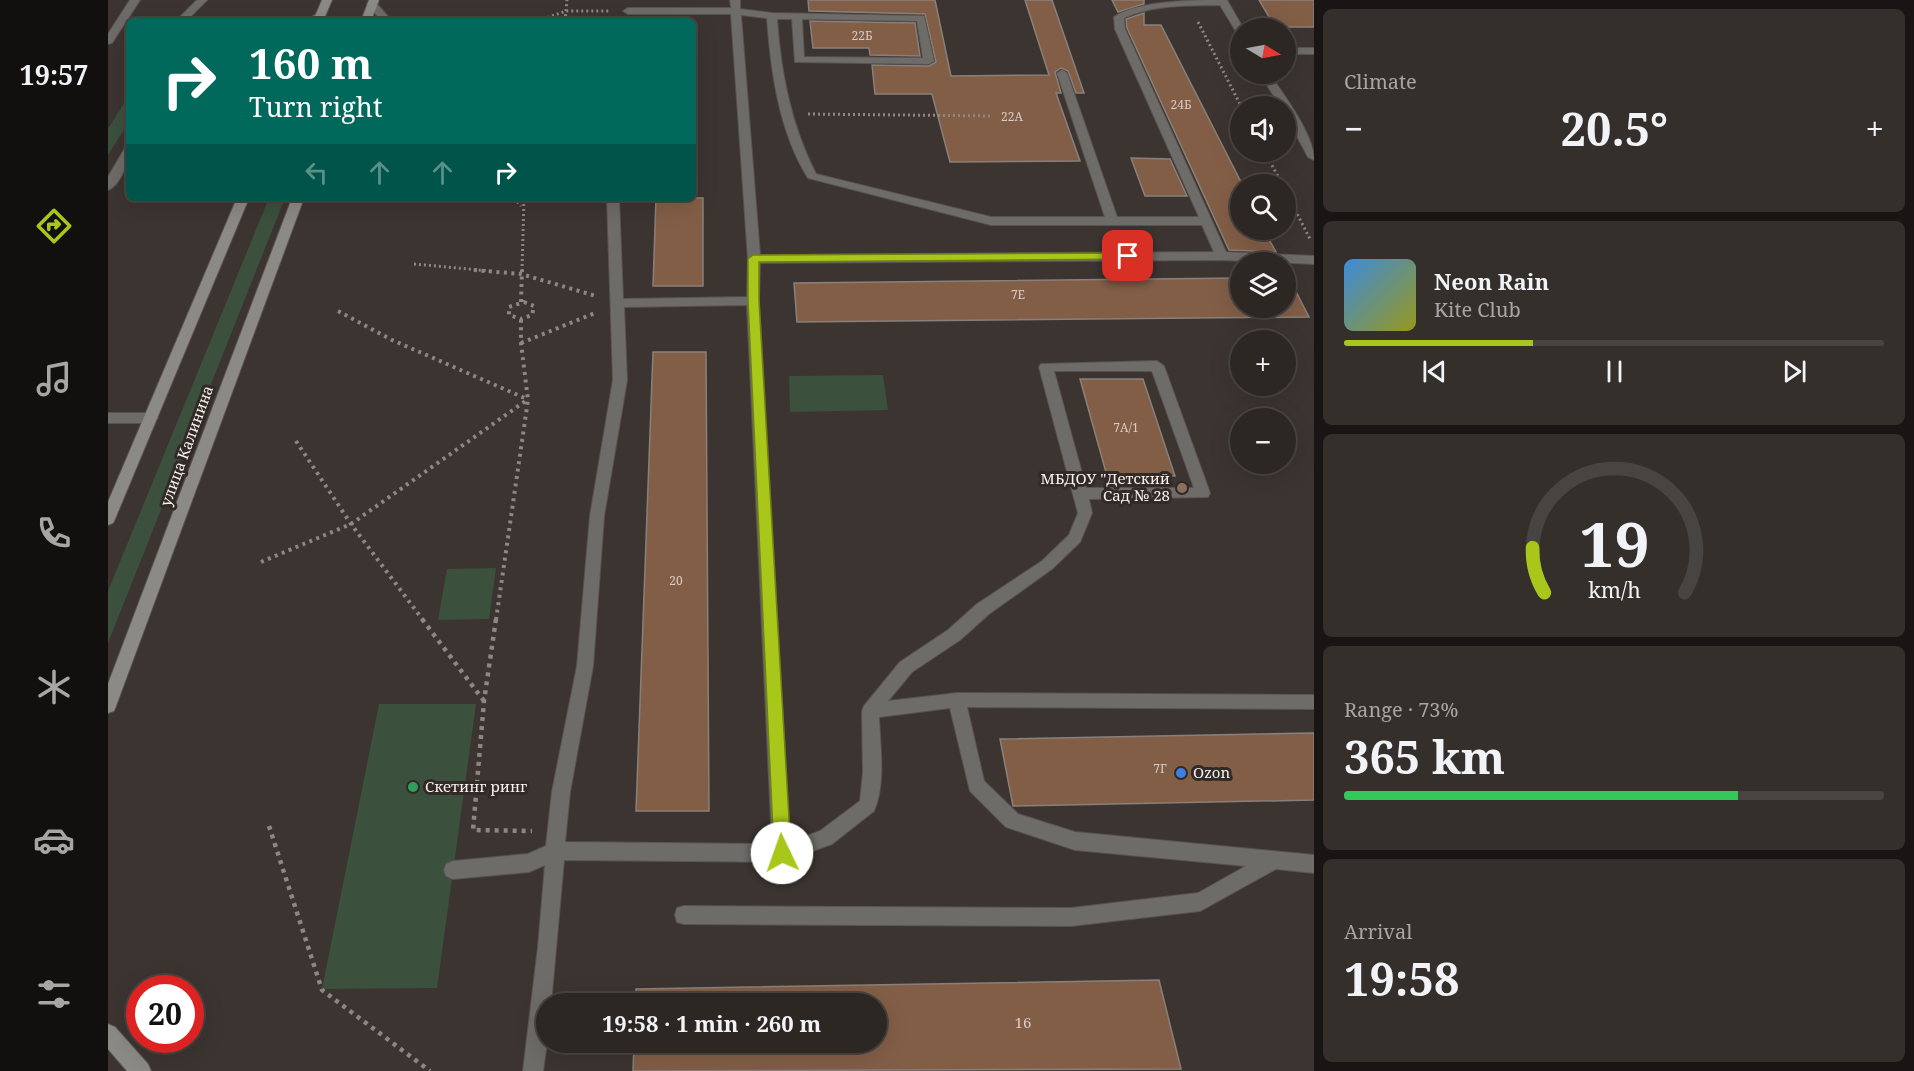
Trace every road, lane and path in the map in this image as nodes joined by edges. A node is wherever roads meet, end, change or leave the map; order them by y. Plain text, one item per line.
1 (135, 0) edge
2 (202, 0) edge
3 (327, 0) edge
4 (567, 0) edge
5 (1223, 1) edge
6 (373, 2) edge
7 (1188, 4) junction
8 (736, 5) edge
9 (567, 11) junction
10 (628, 11) edge
11 (772, 16) junction
12 (320, 17) edge
13 (797, 17) junction
14 (184, 18) edge
15 (367, 18) edge
16 (385, 18) edge
17 (547, 18) edge
18 (566, 18) edge
19 (1233, 18) edge
20 (108, 41) edge
21 (1296, 51) edge
22 (1314, 51) edge
23 (1062, 73) dead end
24 (1236, 96) edge
25 (785, 114) junction
26 (993, 116) dead end
27 (1296, 121) edge
28 (1308, 137) edge
29 (126, 155) edge
30 (1314, 157) edge
31 (108, 187) edge
32 (242, 201) edge
33 (297, 201) edge
34 (517, 201) edge
35 (523, 201) edge
36 (614, 201) edge
37 (522, 206) junction
38 (1296, 212) edge
39 (1112, 221) junction
40 (1207, 221) junction
41 (1314, 247) edge
42 (1222, 256) junction
43 (753, 259) junction
44 (1314, 260) edge
45 (414, 264) dead end
46 (521, 274) junction
47 (753, 301) junction
48 (520, 302) junction
49 (619, 303) junction
50 (338, 311) dead end
51 (521, 319) junction
52 (521, 343) junction
53 (528, 400) junction
54 (108, 418) edge
55 (151, 418) junction
56 (296, 441) dead end
57 (1080, 494) junction
58 (108, 519) edge
59 (351, 524) junction
60 (261, 562) dead end
61 (957, 700) junction
62 (484, 701) junction
63 (1314, 702) edge
64 (108, 706) edge
65 (870, 711) junction
66 (269, 826) dead end
67 (532, 831) dead end
68 (555, 851) junction
69 (782, 853) junction
70 (1274, 860) junction
71 (1314, 864) edge
72 (453, 870) dead end
73 (684, 915) dead end
74 (108, 1034) edge
75 (141, 1071) edge
76 (430, 1071) edge
77 (533, 1071) edge

1 - 20 lane
2 - 14 lane
3 - 12 main road
4 - 9 path
5 - 7 lane
5 - 19 lane
6 - 15 main road
6 - 16 lane
7 - 24 path
7 - 40 lane
8 - 10 lane
8 - 11 lane
8 - 43 lane
9 - 10 path
9 - 17 path
9 - 18 path
11 - 13 lane
11 - 25 lane
13 - 13 lane
21 - 22 lane
23 - 39 lane
25 - 26 path
25 - 39 lane
27 - 28 lane
28 - 30 lane
29 - 31 lane
32 - 55 main road
33 - 64 main road, улица Калинина
34 - 37 path
35 - 37 path
36 - 49 lane
37 - 46 path
38 - 41 path
39 - 40 lane
40 - 42 lane
42 - 43 lane
42 - 44 lane
43 - 47 lane
45 - 46 path
46 - 48 path
46 - 49 path
47 - 49 lane
47 - 69 lane
48 - 51 path
48 - 51 path
49 - 52 path
49 - 68 lane
50 - 53 path
51 - 52 path
52 - 53 path
53 - 59 path
53 - 62 path
54 - 55 lane
55 - 58 main road
56 - 59 path
57 - 57 lane
57 - 65 lane
59 - 60 path
59 - 62 path
61 - 63 lane
61 - 65 lane
61 - 70 lane
62 - 67 path
65 - 69 lane
66 - 76 path
68 - 69 lane
68 - 72 lane
68 - 77 lane
70 - 71 lane
70 - 73 lane
74 - 75 main road

